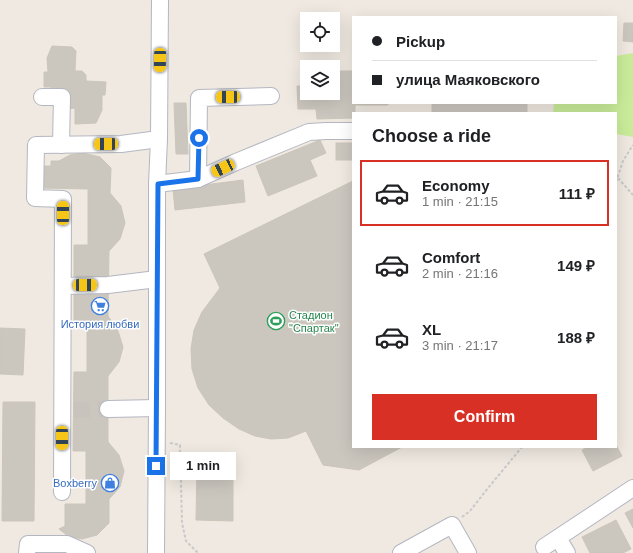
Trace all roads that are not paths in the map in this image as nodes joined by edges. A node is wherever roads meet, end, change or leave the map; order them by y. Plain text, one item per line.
1 (160, 0) edge
2 (271, 96) dead end
3 (42, 97) dead end
4 (352, 131) edge
5 (159, 139) junction
6 (61, 145) junction
7 (198, 179) junction
8 (158, 184) junction
9 (157, 278) junction
10 (63, 286) junction
11 (157, 408) junction
12 (108, 409) tunnel mouth
13 (633, 488) edge
14 (62, 492) dead end
15 (558, 538) junction
16 (544, 547) dead end
17 (27, 553) edge
18 (87, 553) edge
19 (156, 553) edge
20 (401, 553) edge
21 (468, 553) edge
22 (567, 553) edge

1 - 5 street
2 - 7 street
3 - 6 street
4 - 7 street
5 - 6 street
5 - 8 street
6 - 10 street
7 - 8 street
8 - 9 street
9 - 10 street
9 - 11 street
10 - 14 street
11 - 12 street
11 - 19 street
13 - 15 street
15 - 16 street
15 - 22 street
17 - 18 street
20 - 21 street

